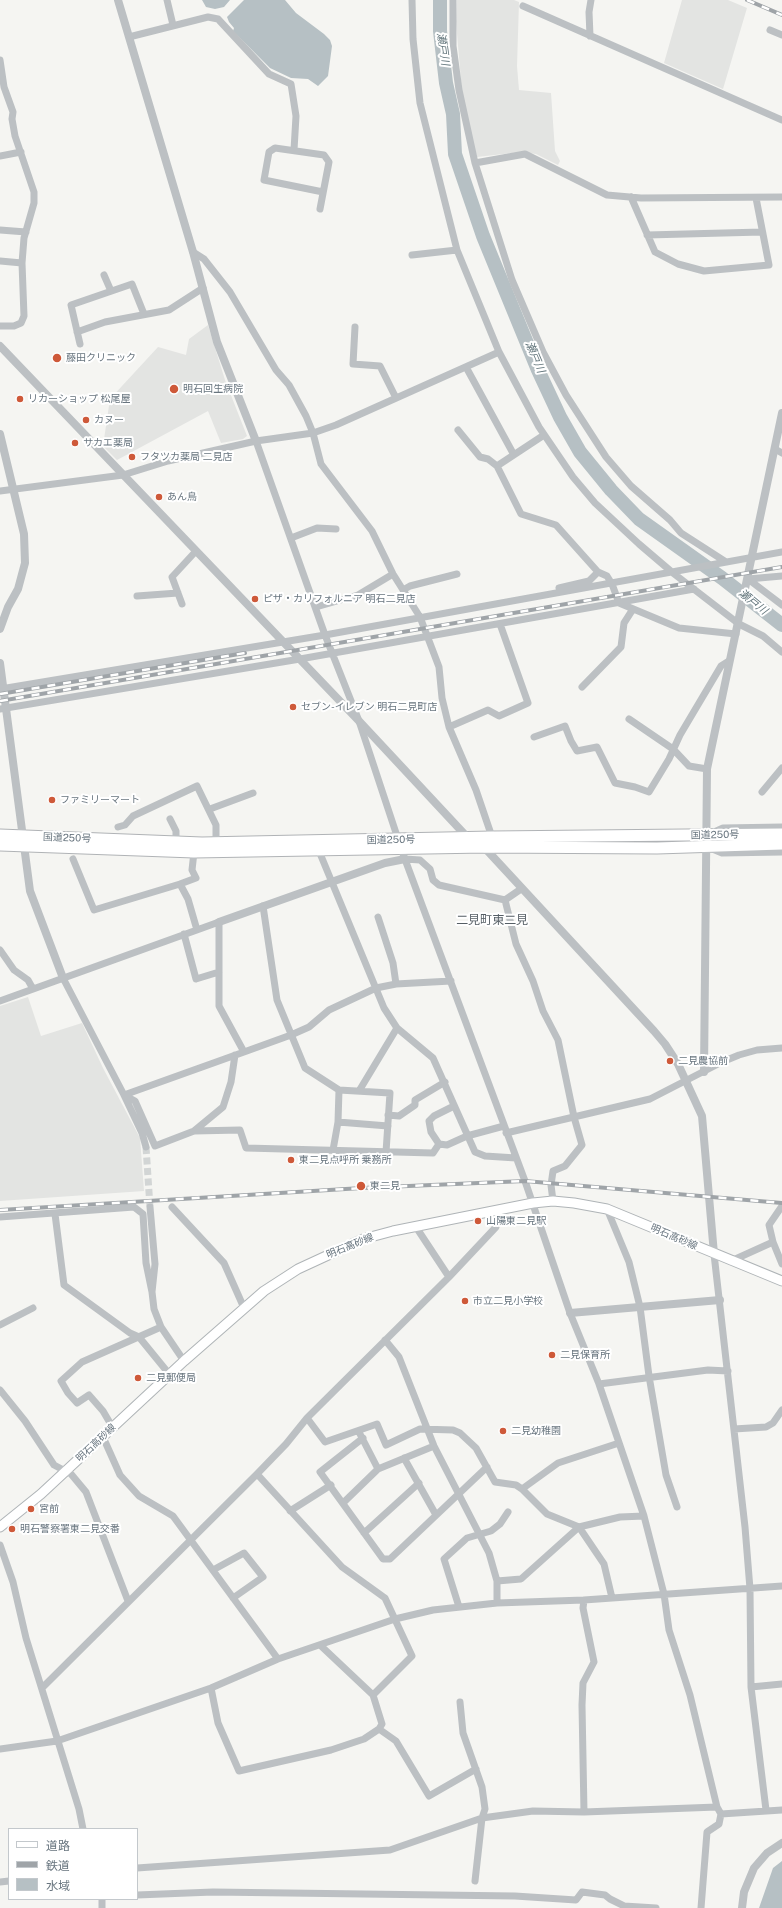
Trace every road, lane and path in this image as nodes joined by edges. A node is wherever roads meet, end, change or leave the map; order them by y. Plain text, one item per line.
1 (118, 0) edge
2 (167, 0) edge
3 (412, 0) edge
4 (453, 0) edge
5 (591, 0) edge
6 (523, 6) dead end
7 (173, 26) junction
8 (770, 30) dead end
9 (782, 35) edge
10 (590, 36) junction
11 (129, 37) junction
12 (0, 60) edge
13 (782, 120) edge
14 (294, 150) junction
15 (20, 152) junction
16 (0, 156) edge
17 (475, 163) junction
18 (323, 192) junction
19 (631, 197) junction
20 (756, 198) junction
21 (782, 198) edge
22 (320, 209) dead end
23 (0, 230) edge
24 (26, 232) junction
25 (762, 232) junction
26 (647, 235) junction
27 (457, 250) junction
28 (193, 252) junction
29 (412, 255) dead end
30 (0, 261) edge
31 (22, 263) junction
32 (104, 275) dead end
33 (203, 288) junction
34 (111, 291) junction
35 (144, 314) junction
36 (0, 326) edge
37 (355, 327) dead end
38 (77, 332) junction
39 (80, 344) dead end
40 (0, 346) edge
41 (499, 352) junction
42 (466, 367) junction
43 (396, 398) junction
44 (782, 413) edge
45 (458, 430) dead end
46 (313, 433) junction
47 (0, 434) edge
48 (544, 436) junction
49 (256, 441) junction
50 (778, 451) edge
51 (514, 455) junction
52 (497, 466) junction
53 (123, 475) junction
54 (12, 489) junction
55 (0, 491) edge
56 (336, 529) dead end
57 (291, 538) junction
58 (196, 551) junction
59 (782, 552) edge
60 (753, 557) junction
61 (726, 562) junction
62 (598, 572) junction
63 (673, 573) junction
64 (393, 574) junction
65 (457, 574) dead end
66 (782, 576) edge
67 (748, 579) junction
68 (612, 584) junction
69 (559, 588) dead end
70 (694, 589) junction
71 (403, 590) junction
72 (178, 593) junction
73 (137, 596) dead end
74 (619, 603) junction
75 (182, 604) dead end
76 (782, 605) edge
77 (316, 607) junction
78 (633, 608) junction
79 (420, 617) junction
80 (500, 624) junction
81 (739, 624) junction
82 (0, 629) edge
83 (736, 634) junction
84 (325, 635) junction
85 (427, 636) junction
86 (283, 642) junction
87 (782, 652) edge
88 (333, 653) junction
89 (300, 659) junction
90 (729, 662) junction
91 (0, 663) edge
92 (582, 687) dead end
93 (2, 689) edge
94 (3, 709) edge
95 (629, 719) dead end
96 (359, 721) junction
97 (450, 727) junction
98 (534, 737) dead end
99 (673, 750) junction
100 (707, 769) junction
101 (782, 769) edge
102 (762, 792) dead end
103 (253, 793) dead end
104 (210, 809) junction
105 (170, 819) dead end
106 (782, 826) edge
107 (118, 827) dead end
108 (782, 834) edge
109 (0, 835) edge
110 (492, 837) junction
111 (466, 838) junction
112 (706, 841) junction
113 (24, 842) junction
114 (176, 842) junction
115 (216, 843) junction
116 (782, 844) edge
117 (0, 845) edge
118 (485, 847) junction
119 (402, 849) junction
120 (318, 851) junction
121 (194, 852) junction
122 (782, 852) edge
123 (73, 860) dead end
124 (331, 881) junction
125 (180, 884) junction
126 (521, 889) junction
127 (505, 900) junction
128 (263, 906) junction
129 (378, 917) dead end
130 (218, 922) junction
131 (197, 930) junction
132 (184, 934) junction
133 (0, 950) edge
134 (219, 972) junction
135 (63, 978) junction
136 (451, 980) junction
137 (396, 984) junction
138 (376, 988) junction
139 (33, 989) junction
140 (0, 1001) edge
141 (396, 1028) junction
142 (292, 1035) junction
143 (782, 1048) edge
144 (244, 1052) junction
145 (234, 1055) junction
146 (704, 1072) junction
147 (686, 1081) junction
148 (445, 1082) junction
149 (339, 1090) junction
150 (359, 1091) junction
151 (124, 1095) junction
152 (454, 1106) junction
153 (388, 1115) junction
154 (574, 1117) junction
155 (338, 1122) junction
156 (388, 1126) junction
157 (505, 1129) junction
158 (194, 1131) junction
159 (467, 1136) junction
160 (439, 1144) junction
161 (146, 1147) tunnel mouth
162 (334, 1150) junction
163 (386, 1152) junction
164 (516, 1158) junction
165 (552, 1201) junction
166 (532, 1203) junction
167 (782, 1206) edge
168 (150, 1207) tunnel mouth
169 (172, 1207) dead end
170 (607, 1209) junction
171 (492, 1211) junction
172 (55, 1214) junction
173 (0, 1217) edge
174 (416, 1227) junction
175 (773, 1242) junction
176 (714, 1254) junction
177 (731, 1261) junction
178 (782, 1264) edge
179 (449, 1277) junction
180 (782, 1281) edge
181 (152, 1292) junction
182 (720, 1300) junction
183 (640, 1307) junction
184 (33, 1308) dead end
185 (244, 1308) junction
186 (570, 1313) junction
187 (0, 1325) edge
188 (161, 1327) junction
189 (139, 1336) junction
190 (385, 1340) junction
191 (184, 1361) junction
192 (728, 1371) junction
193 (170, 1374) junction
194 (649, 1376) junction
195 (599, 1384) junction
196 (0, 1390) edge
197 (782, 1410) edge
198 (307, 1418) junction
199 (113, 1428) junction
200 (734, 1429) junction
201 (358, 1430) junction
202 (427, 1430) junction
203 (103, 1437) junction
204 (363, 1438) junction
205 (619, 1443) junction
206 (434, 1446) junction
207 (404, 1458) junction
208 (487, 1467) junction
209 (378, 1469) junction
210 (65, 1472) junction
211 (257, 1474) junction
212 (419, 1483) junction
213 (331, 1485) junction
214 (522, 1488) junction
215 (459, 1493) junction
216 (343, 1503) junction
217 (677, 1507) dead end
218 (290, 1510) junction
219 (508, 1512) dead end
220 (436, 1515) junction
221 (644, 1516) junction
222 (0, 1527) edge
223 (579, 1527) junction
224 (364, 1533) junction
225 (480, 1534) junction
226 (191, 1539) junction
227 (0, 1545) edge
228 (213, 1570) junction
229 (497, 1581) junction
230 (782, 1586) edge
231 (750, 1589) junction
232 (664, 1594) junction
233 (233, 1598) junction
234 (612, 1598) junction
235 (584, 1600) junction
236 (128, 1601) junction
237 (497, 1603) junction
238 (459, 1607) junction
239 (395, 1619) junction
240 (320, 1645) junction
241 (278, 1659) junction
242 (782, 1684) edge
243 (751, 1687) junction
244 (42, 1688) junction
245 (211, 1688) junction
246 (373, 1695) junction
247 (460, 1702) dead end
248 (379, 1729) junction
249 (57, 1741) junction
250 (0, 1749) edge
251 (476, 1769) junction
252 (719, 1810) junction
253 (766, 1810) junction
254 (782, 1810) edge
255 (584, 1812) junction
256 (482, 1818) junction
257 (83, 1828) edge
258 (782, 1844) edge
259 (138, 1868) edge
260 (475, 1881) dead end
261 (138, 1895) edge
262 (656, 1908) edge
263 (701, 1908) edge
264 (742, 1908) edge

1 - 11 street
2 - 7 street
3 - 27 street
4 - 17 street
5 - 10 street
6 - 10 street
7 - 11 street
7 - 14 street
8 - 9 street
10 - 13 street
11 - 28 street
12 - 15 street
14 - 18 street
14 - 18 street
15 - 16 street
15 - 24 street
17 - 19 street
17 - 61 street
18 - 22 street
19 - 20 street
19 - 26 street
20 - 21 street
20 - 25 street
23 - 24 street
24 - 31 street
25 - 26 street
25 - 26 street
27 - 29 street
27 - 41 street
28 - 33 street
28 - 46 street
30 - 31 street
31 - 36 street
32 - 34 street
33 - 35 street
33 - 49 street
34 - 35 street
34 - 38 street
35 - 38 street
37 - 43 street
38 - 39 street
40 - 53 street
41 - 42 street
41 - 48 street
42 - 43 street
42 - 51 street
43 - 46 street
44 - 50 street
45 - 52 street
46 - 49 street
46 - 64 street
47 - 54 street
48 - 51 street
48 - 63 street
49 - 53 street
49 - 57 street
50 - 60 street
51 - 52 street
52 - 62 street
53 - 54 street
53 - 58 street
54 - 55 street
54 - 82 street
56 - 57 street
57 - 77 street
58 - 72 street
58 - 86 street
59 - 60 street
60 - 61 street
60 - 67 street
61 - 63 street
62 - 68 street
62 - 69 street
63 - 68 street
63 - 70 street
64 - 71 street
64 - 77 street
65 - 71 street
66 - 67 street
67 - 76 street
67 - 81 street
68 - 74 street
68 - 79 street
70 - 74 street
70 - 81 street
71 - 79 street
72 - 73 street
72 - 75 street
74 - 78 street
74 - 80 street
77 - 84 street
78 - 83 street
78 - 92 street
79 - 84 street
79 - 85 street
80 - 85 street
80 - 97 street
81 - 83 street
81 - 87 street
83 - 90 street
84 - 86 street
84 - 88 street
85 - 88 street
85 - 97 street
86 - 89 street
86 - 93 street
88 - 89 street
88 - 96 street
89 - 94 street
89 - 96 street
90 - 99 street
90 - 100 street
91 - 93 street
93 - 94 street
94 - 113 street
95 - 99 street
96 - 111 street
96 - 119 street
97 - 110 street
98 - 99 street
99 - 100 street
100 - 112 street
101 - 102 street
103 - 104 street
104 - 107 street
104 - 115 street
105 - 114 street
106 - 112 street
108 - 112 highway, 国道250号
109 - 113 highway, 国道250号
110 - 111 highway, 国道250号
110 - 112 highway, 国道250号
111 - 118 street
111 - 119 highway, 国道250号
112 - 116 highway, 国道250号
112 - 118 highway, 国道250号
112 - 122 street
112 - 146 street
113 - 114 highway, 国道250号
113 - 117 highway, 国道250号
113 - 121 highway, 国道250号
113 - 135 street
114 - 115 highway, 国道250号
115 - 119 highway, 国道250号
118 - 119 highway, 国道250号
118 - 126 street
119 - 120 highway, 国道250号
119 - 124 street
119 - 127 street
119 - 136 street
120 - 121 highway, 国道250号
120 - 124 street
121 - 125 street
123 - 125 street
124 - 128 street
124 - 138 street
125 - 131 street
126 - 127 street
126 - 147 street
127 - 154 street
128 - 130 street
128 - 142 street
129 - 137 street
130 - 131 street
130 - 134 street
131 - 132 street
132 - 134 street
132 - 135 street
133 - 139 street
134 - 144 street
135 - 139 street
135 - 151 street
136 - 137 street
136 - 157 street
137 - 138 street
138 - 141 street
138 - 142 street
139 - 140 street
141 - 148 street
141 - 150 street
142 - 144 street
142 - 149 street
143 - 146 street
144 - 145 street
145 - 151 street
145 - 158 street
146 - 147 street
147 - 154 street
147 - 176 street
148 - 152 street
148 - 153 street
149 - 150 street
149 - 155 street
150 - 153 street
151 - 158 street
151 - 161 street
152 - 159 street
152 - 160 street
153 - 156 street
154 - 157 street
154 - 165 street
155 - 156 street
155 - 162 street
156 - 163 street
157 - 159 street
157 - 164 street
158 - 162 street
159 - 160 street
159 - 164 street
160 - 163 street
162 - 163 street
164 - 166 street
165 - 166 main road, 明石高砂線
165 - 170 main road, 明石高砂線
166 - 171 main road, 明石高砂線
166 - 186 street
167 - 175 street
168 - 181 street
169 - 185 street
170 - 176 main road, 明石高砂線
170 - 183 street
171 - 174 main road, 明石高砂線
171 - 179 street
172 - 173 street
172 - 181 street
172 - 189 street
174 - 179 street
174 - 185 main road, 明石高砂線
175 - 177 street
175 - 178 street
176 - 177 main road, 明石高砂線
176 - 182 street
177 - 180 main road, 明石高砂線
179 - 190 street
181 - 188 street
182 - 183 street
182 - 192 street
183 - 186 street
183 - 194 street
184 - 187 street
185 - 191 main road, 明石高砂線
186 - 195 street
188 - 189 street
188 - 191 street
189 - 193 street
189 - 199 street
190 - 198 street
190 - 202 street
191 - 193 main road, 明石高砂線
192 - 194 street
192 - 200 street
193 - 199 main road, 明石高砂線
194 - 195 street
194 - 217 street
195 - 205 street
196 - 210 street
197 - 200 street
198 - 201 street
198 - 211 street
199 - 203 main road, 明石高砂線
200 - 231 street
201 - 202 street
201 - 204 street
202 - 206 street
202 - 208 street
203 - 210 main road, 明石高砂線
203 - 226 street
204 - 209 street
204 - 213 street
205 - 214 street
205 - 221 street
206 - 207 street
206 - 215 street
207 - 209 street
207 - 212 street
208 - 214 street
208 - 215 street
209 - 216 street
210 - 222 main road, 明石高砂線
210 - 236 street
211 - 218 street
211 - 226 street
212 - 220 street
212 - 224 street
213 - 216 street
213 - 218 street
214 - 223 street
215 - 220 street
215 - 225 street
216 - 224 street
218 - 239 street
219 - 225 street
220 - 224 street
221 - 223 street
221 - 232 street
223 - 229 street
223 - 234 street
225 - 229 street
225 - 238 street
226 - 228 street
226 - 236 street
227 - 244 street
228 - 233 street
228 - 233 street
229 - 237 street
230 - 231 street
231 - 232 street
231 - 243 street
232 - 234 street
232 - 252 street
233 - 241 street
234 - 235 street
235 - 237 street
235 - 255 street
236 - 244 street
237 - 238 street
238 - 239 street
239 - 240 street
239 - 246 street
240 - 241 street
240 - 246 street
241 - 245 street
242 - 243 street
243 - 253 street
244 - 249 street
245 - 248 street
245 - 249 street
246 - 248 street
247 - 251 street
248 - 251 street
249 - 250 street
249 - 257 street
251 - 256 street
252 - 253 street
252 - 255 street
252 - 263 street
253 - 254 street
255 - 256 street
256 - 259 street
256 - 260 street
258 - 264 street
261 - 262 street

